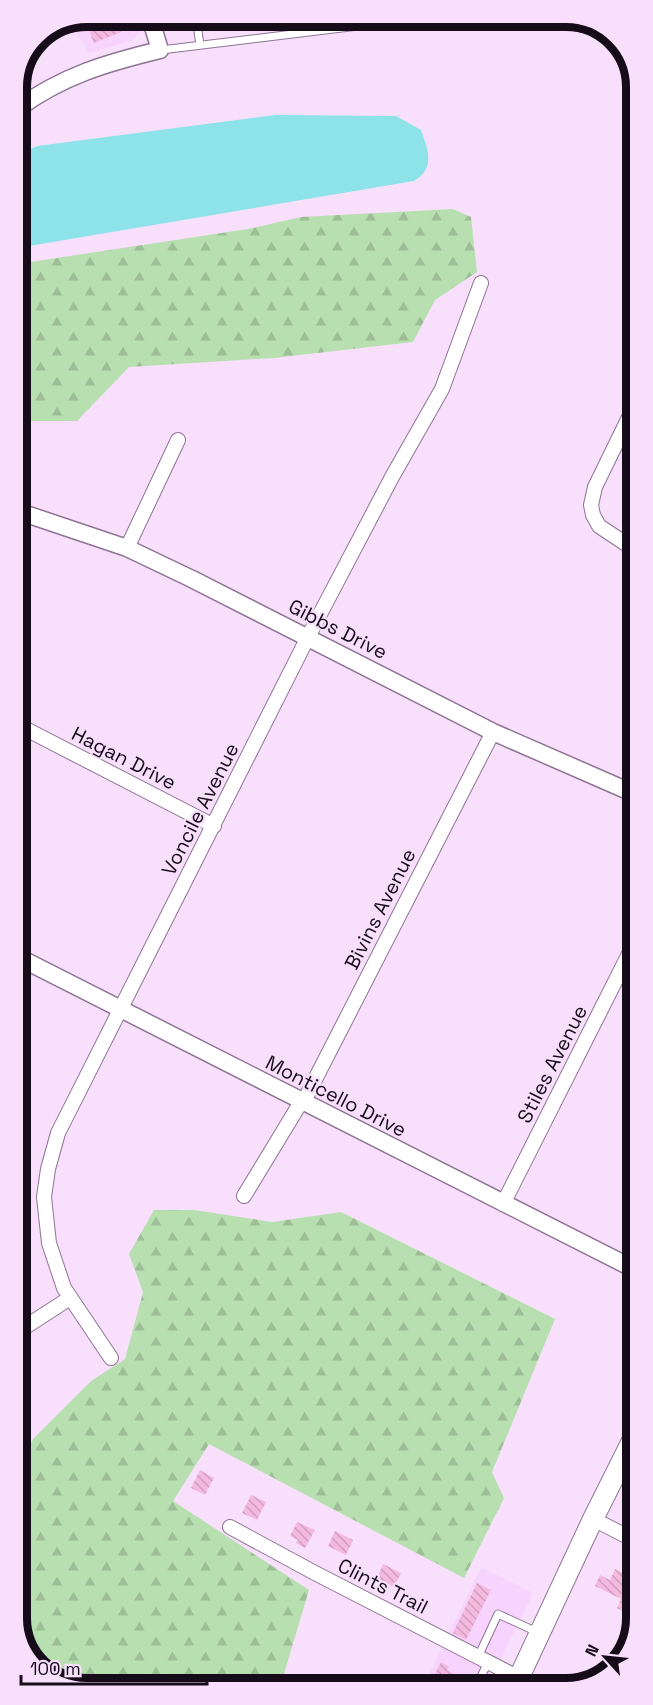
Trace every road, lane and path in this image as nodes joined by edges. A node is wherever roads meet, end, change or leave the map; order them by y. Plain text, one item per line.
1 (153, 27) edge
2 (198, 27) edge
3 (349, 27) edge
4 (200, 45) junction
5 (160, 50) junction
6 (27, 103) edge
7 (481, 283) dead end
8 (626, 422) edge
9 (178, 440) dead end
10 (27, 514) edge
11 (626, 544) edge
12 (127, 549) junction
13 (308, 638) junction
14 (27, 730) edge
15 (493, 732) junction
16 (626, 790) edge
17 (214, 826) junction
18 (626, 960) edge
19 (27, 962) edge
20 (121, 1010) junction
21 (302, 1102) junction
22 (244, 1196) dead end
23 (503, 1204) junction
24 (626, 1265) edge
25 (70, 1298) junction
26 (27, 1325) edge
27 (111, 1358) dead end
28 (626, 1453) edge
29 (593, 1519) junction
30 (230, 1527) dead end
31 (626, 1536) edge
32 (540, 1633) junction
33 (483, 1660) junction
34 (478, 1678) edge
35 (511, 1678) edge
36 (519, 1678) edge

1 - 5 street
2 - 4 lane
3 - 4 lane
4 - 5 lane
5 - 6 street
7 - 13 street, Voncile Avenue
8 - 11 street
9 - 12 street
10 - 12 street, Gibbs Drive
12 - 13 street, Gibbs Drive
13 - 15 street, Gibbs Drive
13 - 17 street, Voncile Avenue
14 - 17 street, Hagan Drive
15 - 16 street, Gibbs Drive
15 - 21 street, Bivins Avenue
17 - 20 street, Voncile Avenue
18 - 23 street, Stiles Avenue
19 - 20 street, Monticello Drive
20 - 21 street, Monticello Drive
20 - 25 street, Voncile Avenue
21 - 22 street, Bivins Avenue
21 - 23 street, Monticello Drive
23 - 24 street, Monticello Drive
25 - 26 street
25 - 27 street, Voncile Avenue
28 - 29 main road
29 - 31 street
29 - 32 main road
30 - 33 street, Clints Trail
32 - 33 lane
32 - 36 main road
33 - 34 lane
33 - 35 street, Clints Trail

